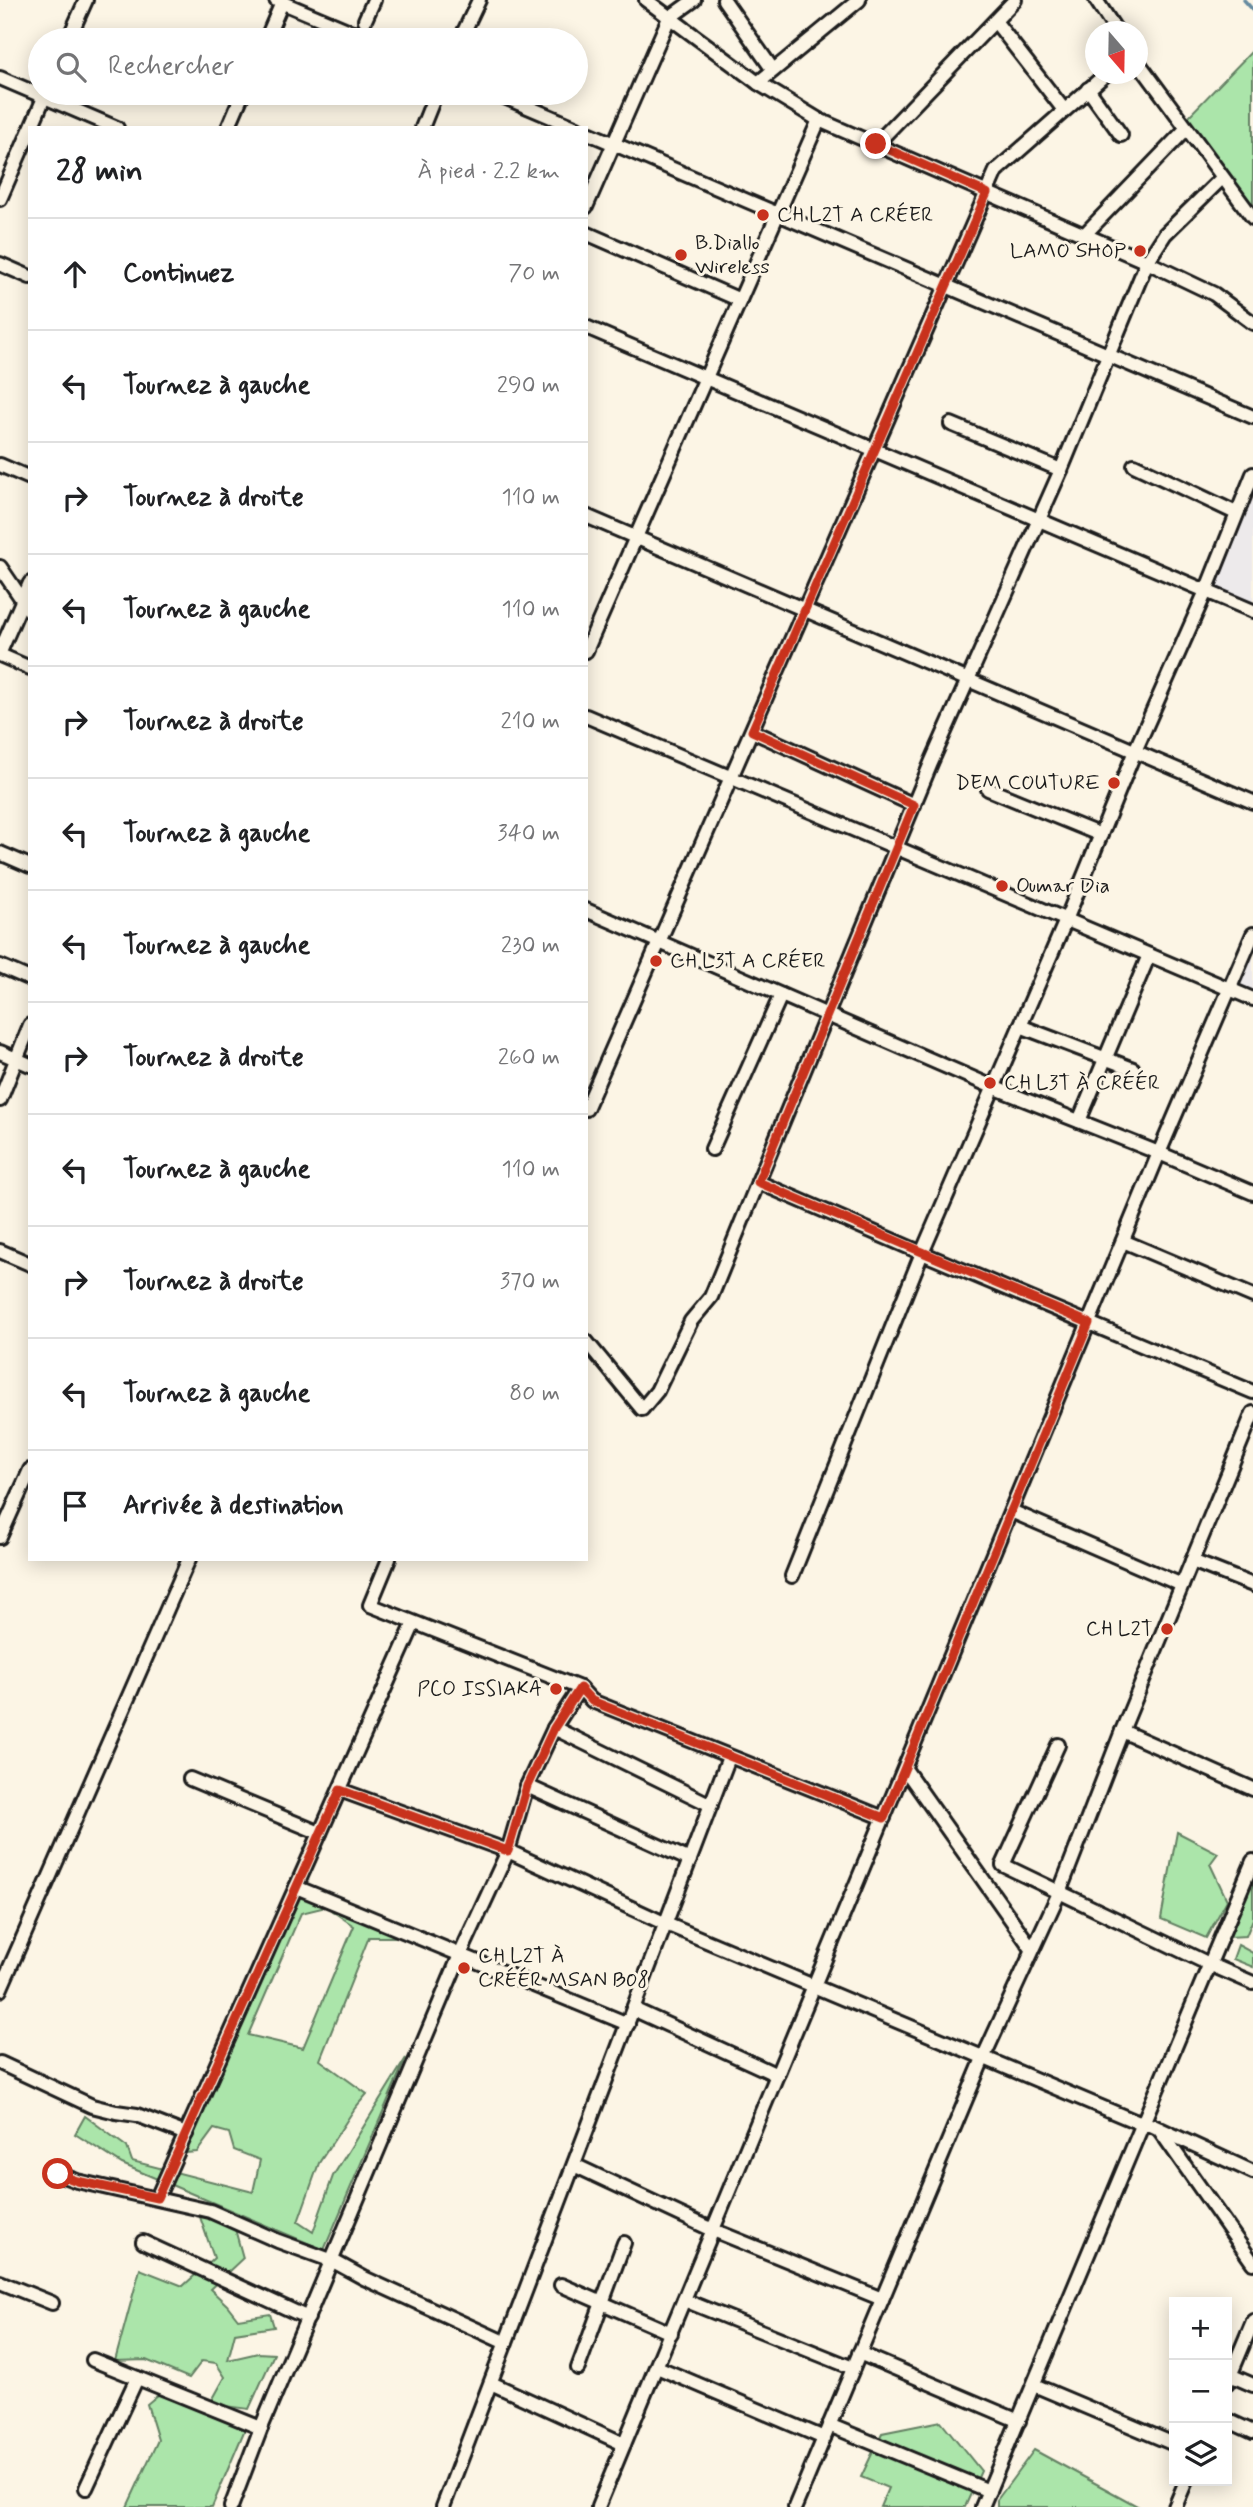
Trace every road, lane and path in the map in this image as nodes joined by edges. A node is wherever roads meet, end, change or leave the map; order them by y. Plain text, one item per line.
1 (86, 0) edge
2 (373, 0) edge
3 (479, 0) edge
4 (646, 0) edge
5 (694, 0) edge
6 (724, 0) edge
7 (1015, 0) edge
8 (1096, 0) edge
9 (280, 1) edge
10 (856, 1) edge
11 (669, 18) junction
12 (365, 20) dead end
13 (995, 21) junction
14 (1110, 21) edge
15 (73, 28) edge
16 (270, 28) edge
17 (343, 28) edge
18 (466, 28) edge
19 (773, 70) junction
20 (1148, 76) edge
21 (0, 78) edge
22 (758, 83) junction
23 (1094, 84) edge
24 (28, 89) edge
25 (1088, 89) junction
26 (41, 105) edge
27 (67, 105) edge
28 (238, 105) edge
29 (431, 105) edge
30 (523, 105) edge
31 (1063, 110) junction
32 (819, 120) junction
33 (31, 126) edge
34 (113, 126) edge
35 (229, 126) edge
36 (423, 126) edge
37 (572, 126) edge
38 (1185, 129) junction
39 (588, 133) edge
40 (28, 134) edge
41 (1121, 135) dead end
42 (614, 144) junction
43 (876, 144) junction
44 (1222, 178) junction
45 (987, 193) junction
46 (0, 199) edge
47 (588, 202) edge
48 (778, 213) junction
49 (1253, 218) edge
50 (588, 234) edge
51 (1085, 234) junction
52 (1147, 262) junction
53 (0, 264) edge
54 (28, 276) edge
55 (947, 285) junction
56 (740, 300) junction
57 (1251, 319) edge
58 (588, 328) edge
59 (1109, 356) junction
60 (706, 378) junction
61 (1253, 417) edge
62 (951, 424) dead end
63 (875, 450) junction
64 (0, 465) edge
65 (1134, 465) dead end
66 (1061, 470) junction
67 (1253, 474) edge
68 (28, 477) edge
69 (1236, 513) junction
70 (588, 517) edge
71 (1037, 519) junction
72 (636, 537) junction
73 (0, 567) edge
74 (1206, 591) junction
75 (26, 606) edge
76 (805, 610) junction
77 (1253, 611) edge
78 (588, 646) edge
79 (0, 653) edge
80 (28, 667) edge
81 (967, 680) junction
82 (588, 717) edge
83 (752, 731) junction
84 (1135, 751) junction
85 (731, 779) junction
86 (988, 789) dead end
87 (1253, 802) edge
88 (914, 805) junction
89 (1101, 835) junction
90 (896, 848) junction
91 (0, 853) edge
92 (28, 865) edge
93 (588, 911) edge
94 (1066, 920) junction
95 (1253, 934) edge
96 (660, 942) junction
97 (1149, 955) junction
98 (0, 966) edge
99 (28, 978) edge
100 (1229, 989) junction
101 (780, 995) junction
102 (1253, 999) edge
103 (827, 1015) junction
104 (1020, 1027) junction
105 (28, 1029) edge
106 (0, 1052) edge
107 (16, 1059) junction
108 (1105, 1060) junction
109 (28, 1064) edge
110 (1133, 1069) dead end
111 (993, 1087) junction
112 (0, 1100) edge
113 (588, 1104) edge
114 (1079, 1121) junction
115 (712, 1149) dead end
116 (1159, 1153) junction
117 (758, 1182) junction
118 (1253, 1193) edge
119 (1123, 1241) junction
120 (0, 1251) edge
121 (922, 1253) junction
122 (28, 1263) edge
123 (1253, 1296) edge
124 (1089, 1323) junction
125 (588, 1343) edge
126 (1253, 1392) edge
127 (1253, 1413) edge
128 (28, 1474) edge
129 (1011, 1511) junction
130 (0, 1537) edge
131 (1192, 1560) junction
132 (188, 1561) edge
133 (389, 1561) edge
134 (792, 1576) dead end
135 (1182, 1585) junction
136 (1253, 1585) edge
137 (415, 1623) junction
138 (580, 1688) junction
139 (554, 1728) junction
140 (1122, 1731) junction
141 (1058, 1745) dead end
142 (729, 1757) junction
143 (905, 1769) junction
144 (190, 1779) dead end
145 (527, 1786) junction
146 (1253, 1789) edge
147 (340, 1790) junction
148 (711, 1805) junction
149 (884, 1818) junction
150 (320, 1833) junction
151 (508, 1851) junction
152 (690, 1860) junction
153 (1253, 1861) edge
154 (296, 1887) junction
155 (1059, 1894) junction
156 (666, 1924) junction
157 (1032, 1949) junction
158 (460, 1955) junction
159 (1209, 1964) junction
160 (1253, 1983) edge
161 (814, 1987) junction
162 (0, 1990) edge
163 (633, 2009) junction
164 (628, 2024) junction
165 (984, 2056) junction
166 (0, 2063) edge
167 (777, 2075) junction
168 (1144, 2125) junction
169 (1158, 2129) junction
170 (186, 2134) junction
171 (574, 2165) junction
172 (1253, 2172) edge
173 (58, 2174) dead end
174 (157, 2198) junction
175 (713, 2230) junction
176 (143, 2242) dead end
177 (624, 2244) dead end
178 (333, 2260) junction
179 (1253, 2263) edge
180 (0, 2282) edge
181 (561, 2286) dead end
182 (882, 2299) junction
183 (684, 2300) junction
184 (603, 2303) junction
185 (51, 2304) dead end
186 (308, 2318) junction
187 (1253, 2321) edge
188 (671, 2333) junction
189 (506, 2343) junction
190 (859, 2353) junction
191 (93, 2361) dead end
192 (657, 2367) junction
193 (578, 2368) dead end
194 (853, 2368) junction
195 (1232, 2370) edge
196 (136, 2378) junction
197 (1232, 2380) edge
198 (491, 2383) junction
199 (1034, 2385) junction
200 (1253, 2385) edge
201 (1019, 2421) junction
202 (1232, 2422) edge
203 (829, 2425) junction
204 (261, 2428) junction
205 (1253, 2432) edge
206 (824, 2438) junction
207 (1169, 2442) edge
208 (624, 2444) junction
209 (1184, 2486) edge
210 (86, 2488) dead end
211 (989, 2491) junction
212 (233, 2506) edge
213 (443, 2507) edge
214 (598, 2507) edge
215 (795, 2507) edge
216 (982, 2507) edge
217 (1175, 2507) edge

1 - 15 street
2 - 12 street
3 - 18 street
4 - 11 street
5 - 11 street
6 - 19 street
7 - 13 street
8 - 14 street
9 - 16 street
9 - 17 street
10 - 19 street
11 - 22 street
11 - 42 street
13 - 31 street
13 - 43 street
19 - 22 street
20 - 38 street
21 - 24 street
22 - 32 street
23 - 25 street
25 - 31 street
25 - 41 street
26 - 33 street
27 - 34 street
28 - 35 street
29 - 36 street
30 - 37 street
31 - 45 street
32 - 43 street
32 - 48 street
38 - 44 street
38 - 51 street
39 - 42 street
40 - 46 street
42 - 47 street
42 - 48 street
43 - 45 street
44 - 49 street
44 - 52 street
45 - 51 street
45 - 55 street
48 - 55 street
48 - 56 street
50 - 56 street
51 - 52 street
52 - 57 street
52 - 59 street
53 - 54 street
55 - 59 street
55 - 63 street
56 - 60 street
58 - 60 street
59 - 61 street
59 - 66 street
60 - 63 street
60 - 72 street
62 - 66 street
63 - 71 street
63 - 76 street
64 - 68 street
65 - 69 street
66 - 71 street
67 - 69 street
69 - 74 street
70 - 72 street
71 - 74 street
71 - 81 street
72 - 76 street
72 - 78 street
73 - 75 street
74 - 77 street
74 - 84 street
75 - 79 street
76 - 81 street
76 - 83 street
79 - 80 street
81 - 84 street
81 - 88 street
82 - 85 street
83 - 85 street
83 - 88 street
84 - 87 street
84 - 89 street
85 - 90 street
85 - 96 street
86 - 89 street
88 - 90 street
89 - 94 street
90 - 94 street
90 - 103 street
91 - 92 street
93 - 96 street
94 - 97 street
94 - 104 street
95 - 100 street
96 - 101 street
96 - 113 street
97 - 100 street
97 - 108 street
98 - 99 street
100 - 102 street
100 - 116 street
101 - 103 street
101 - 115 street
103 - 111 street
103 - 117 street
104 - 108 street
104 - 111 street
105 - 107 street
106 - 107 street
107 - 109 street
107 - 112 street
108 - 110 street
108 - 114 street
111 - 114 street
111 - 121 street
114 - 116 street
116 - 118 street
116 - 119 street
117 - 121 street
117 - 125 street
119 - 123 street
119 - 124 street
120 - 122 street
121 - 124 street
121 - 134 street
124 - 126 street
124 - 129 street
127 - 131 street
128 - 130 street
129 - 135 street
129 - 143 street
131 - 135 street
131 - 136 street
132 - 162 street
133 - 137 street
135 - 140 street
137 - 138 street
137 - 147 street
138 - 139 street
138 - 142 street
139 - 145 street
139 - 148 street
140 - 146 street
140 - 155 street
141 - 155 street
142 - 148 street
142 - 149 street
143 - 149 street
143 - 157 street
144 - 150 street
145 - 151 street
145 - 152 street
147 - 150 street
147 - 151 street
148 - 152 street
149 - 161 street
150 - 154 street
151 - 156 street
151 - 158 street
152 - 156 street
153 - 159 street
154 - 158 street
154 - 170 street
155 - 157 street
155 - 159 street
156 - 161 street
156 - 163 street
157 - 165 street
158 - 164 street
158 - 178 street
159 - 160 street
159 - 168 street
161 - 165 street
161 - 167 street
163 - 164 street
163 - 167 street
164 - 171 street
165 - 168 street
165 - 182 street
166 - 170 street
167 - 175 street
168 - 169 street
168 - 199 street
169 - 172 street
169 - 179 street
170 - 174 street
171 - 175 street
171 - 189 street
173 - 174 street
174 - 178 street
175 - 182 street
175 - 183 street
176 - 186 street
177 - 184 street
178 - 186 street
178 - 189 street
180 - 185 street
181 - 184 street
182 - 190 street
183 - 188 street
183 - 194 street
184 - 188 street
184 - 193 street
186 - 204 street
187 - 195 street
188 - 192 street
189 - 198 street
190 - 194 street
190 - 201 street
191 - 196 street
192 - 206 street
192 - 208 street
194 - 203 street
196 - 204 street
196 - 210 street
197 - 200 street
198 - 208 street
198 - 213 street
199 - 201 street
199 - 207 street
201 - 211 street
202 - 205 street
203 - 206 street
203 - 211 street
204 - 212 street
206 - 215 street
208 - 214 street
209 - 217 street
211 - 216 street

